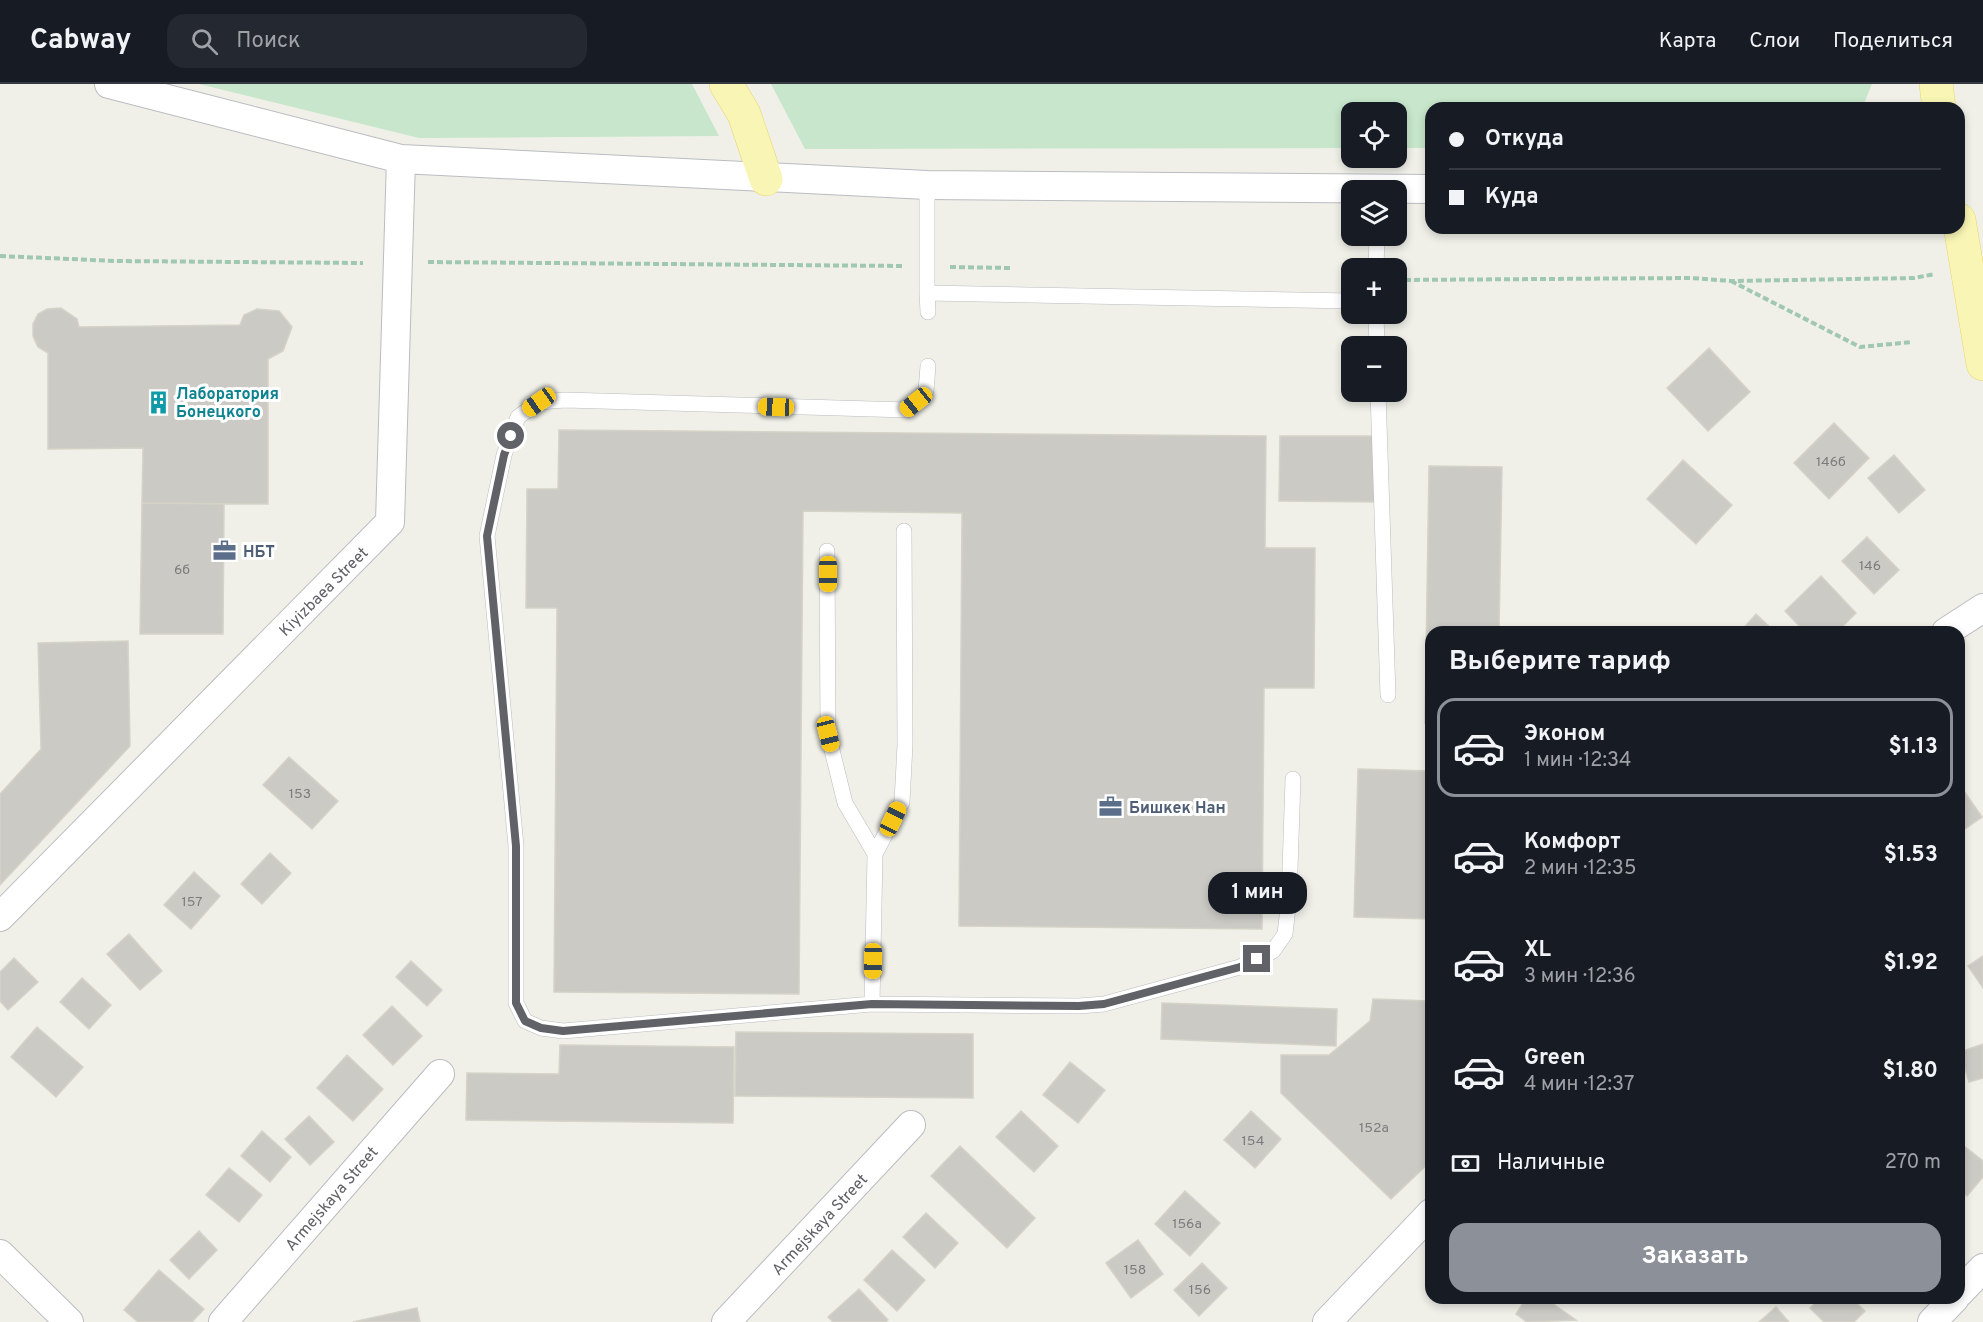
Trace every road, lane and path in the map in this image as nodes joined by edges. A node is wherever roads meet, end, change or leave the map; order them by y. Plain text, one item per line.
1 (109, 84) edge
2 (726, 84) edge
3 (1936, 84) edge
4 (743, 99) edge
5 (1938, 102) edge
6 (401, 159) junction
7 (766, 179) junction
8 (927, 185) junction
9 (1407, 189) edge
10 (1425, 189) edge
11 (1341, 190) edge
12 (1962, 234) edge
13 (0, 256) edge
14 (421, 262) dead end
15 (363, 263) dead end
16 (927, 266) junction
17 (1023, 268) dead end
18 (1968, 269) junction
19 (1407, 280) edge
20 (1731, 281) junction
21 (927, 293) junction
22 (1341, 301) edge
23 (928, 312) dead end
24 (1912, 342) dead end
25 (1983, 364) edge
26 (928, 366) dead end
27 (1378, 402) edge
28 (904, 531) dead end
29 (827, 551) dead end
30 (1983, 608) edge
31 (1955, 626) edge
32 (1388, 696) dead end
33 (1293, 779) dead end
34 (875, 854) junction
35 (0, 917) edge
36 (872, 1004) junction
37 (440, 1074) dead end
38 (911, 1125) dead end
39 (1425, 1219) edge
40 (0, 1254) edge
41 (1983, 1268) edge
42 (1965, 1287) edge
43 (1949, 1304) edge
44 (69, 1322) edge
45 (223, 1322) edge
46 (726, 1322) edge
47 (1327, 1322) edge
48 (1932, 1322) edge

1 - 6 street
2 - 4 main road
3 - 5 main road
4 - 7 main road
6 - 7 street
6 - 35 street, Kiyizbaea Street
7 - 8 street
8 - 11 street
8 - 16 lane
9 - 10 street
12 - 18 main road
13 - 15 path
14 - 16 path
16 - 17 path
16 - 21 lane
18 - 20 path
18 - 25 main road
19 - 20 path
20 - 24 path
21 - 22 lane
21 - 23 lane
26 - 36 lane
27 - 32 lane
28 - 34 lane
29 - 34 lane
30 - 31 street
33 - 36 lane
34 - 36 lane
37 - 45 street, Armejskaya Street
38 - 46 street, Armejskaya Street
39 - 47 street
40 - 44 street
41 - 42 street
43 - 48 street

